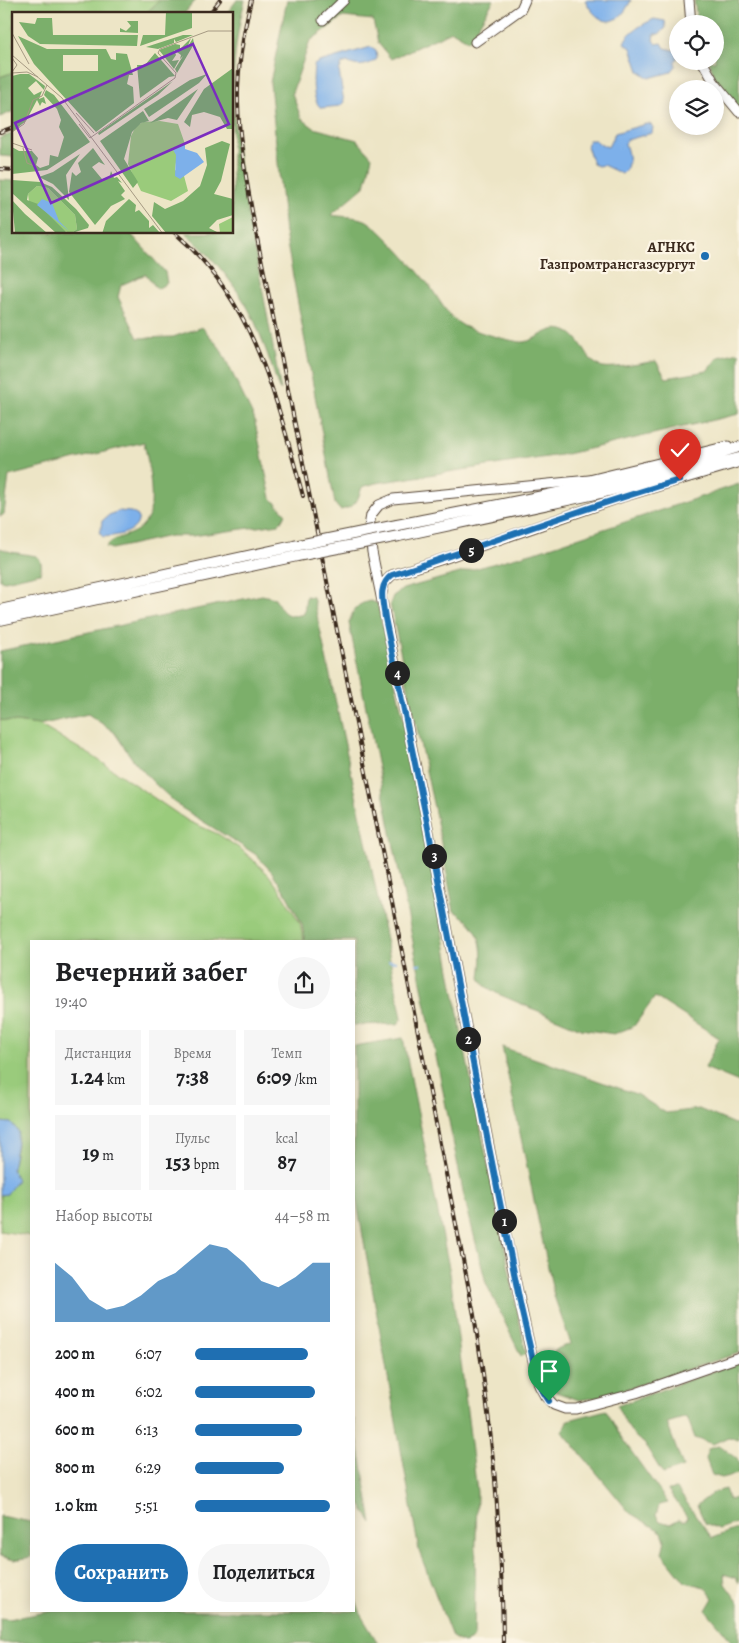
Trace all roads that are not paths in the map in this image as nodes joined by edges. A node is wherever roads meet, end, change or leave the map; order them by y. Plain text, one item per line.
1 (344, 0) edge
2 (524, 0) edge
3 (689, 0) edge
4 (690, 15) edge
5 (323, 20) dead end
6 (475, 42) dead end
7 (707, 70) edge
8 (739, 112) edge
9 (739, 445) edge
10 (739, 460) edge
11 (398, 530) junction
12 (372, 552) junction
13 (392, 575) junction
14 (0, 610) edge
15 (385, 618) junction
16 (0, 620) edge
17 (739, 1357) edge

1 - 5 street
2 - 6 street
3 - 4 street
7 - 8 street
9 - 11 main road
9 - 12 street
10 - 11 main road
10 - 13 street
11 - 14 main road, bridge
11 - 16 main road, bridge
12 - 13 street
12 - 15 street
13 - 15 street
15 - 17 street

